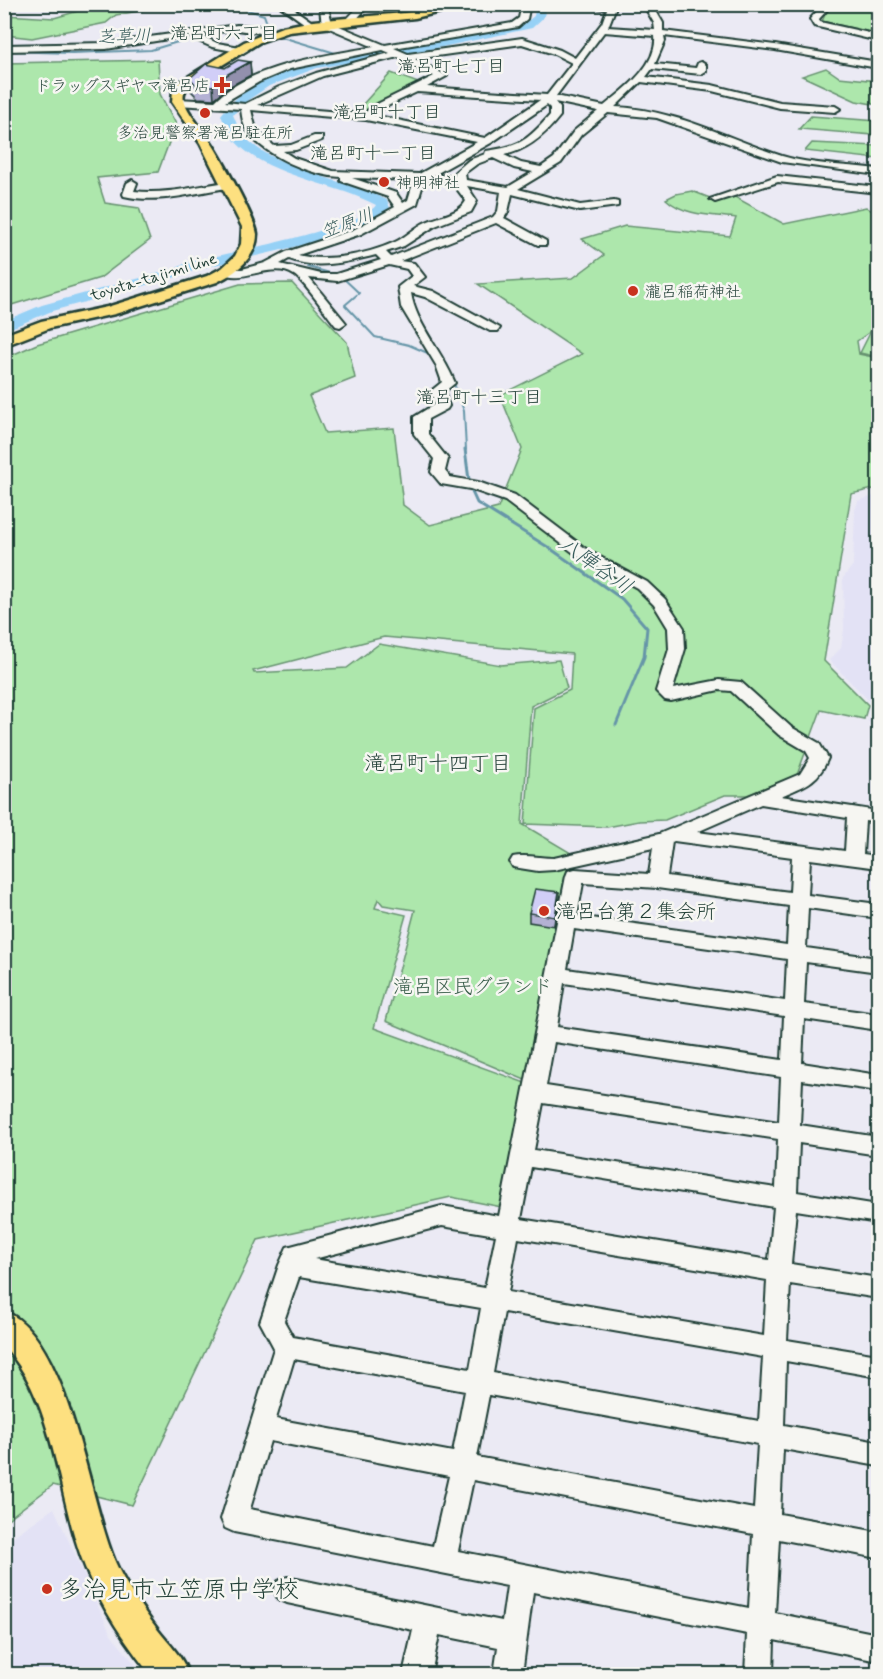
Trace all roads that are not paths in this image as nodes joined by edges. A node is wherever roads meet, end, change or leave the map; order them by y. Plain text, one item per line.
1 (281, 4) edge
2 (328, 4) edge
3 (366, 4) edge
4 (469, 4) edge
5 (526, 4) edge
6 (557, 4) edge
7 (647, 4) edge
8 (818, 4) edge
9 (613, 6) edge
10 (350, 21) junction
11 (327, 23) junction
12 (311, 24) junction
13 (601, 29) junction
14 (270, 32) junction
15 (659, 32) junction
16 (192, 36) junction
17 (879, 38) edge
18 (380, 47) junction
19 (4, 48) edge
20 (243, 50) junction
21 (403, 56) junction
22 (577, 62) junction
23 (878, 64) edge
24 (701, 65) dead end
25 (651, 66) junction
26 (638, 80) junction
27 (312, 87) dead end
28 (417, 89) junction
29 (549, 99) junction
30 (178, 102) junction
31 (295, 102) junction
32 (218, 104) junction
33 (246, 107) junction
34 (835, 109) dead end
35 (608, 110) junction
36 (366, 117) junction
37 (318, 138) dead end
38 (482, 143) junction
39 (272, 149) junction
40 (493, 155) junction
41 (541, 170) junction
42 (879, 172) edge
43 (332, 174) junction
44 (420, 178) junction
45 (461, 180) junction
46 (132, 183) dead end
47 (227, 185) junction
48 (509, 190) junction
49 (879, 190) edge
50 (716, 199) dead end
51 (614, 204) dead end
52 (403, 207) junction
53 (496, 219) junction
54 (542, 243) dead end
55 (378, 251) junction
56 (297, 259) junction
57 (388, 262) junction
58 (269, 265) junction
59 (230, 269) junction
60 (404, 287) junction
61 (340, 323) dead end
62 (494, 328) dead end
63 (4, 341) edge
64 (757, 798) junction
65 (856, 814) junction
66 (879, 817) edge
67 (668, 837) junction
68 (801, 852) junction
69 (854, 859) junction
70 (519, 862) dead end
71 (879, 862) edge
72 (657, 881) junction
73 (800, 900) junction
74 (879, 911) edge
75 (566, 921) junction
76 (797, 953) junction
77 (879, 965) edge
78 (558, 975) junction
79 (795, 1011) junction
80 (879, 1022) edge
81 (546, 1033) junction
82 (792, 1070) junction
83 (879, 1083) edge
84 (534, 1093) junction
85 (787, 1133) junction
86 (879, 1146) edge
87 (523, 1157) junction
88 (786, 1200) junction
89 (879, 1214) edge
90 (509, 1226) junction
91 (290, 1265) junction
92 (779, 1271) junction
93 (879, 1288) edge
94 (494, 1302) junction
95 (4, 1324) edge
96 (286, 1347) junction
97 (776, 1348) junction
98 (879, 1366) edge
99 (478, 1381) junction
100 (261, 1428) junction
101 (772, 1434) junction
102 (879, 1454) edge
103 (463, 1467) junction
104 (768, 1525) junction
105 (879, 1545) edge
106 (443, 1561) junction
107 (522, 1577) junction
108 (287, 1590) dead end
109 (429, 1619) junction
110 (761, 1624) junction
111 (513, 1636) junction
112 (879, 1647) edge
113 (171, 1674) edge
114 (417, 1674) edge
115 (508, 1674) edge
116 (759, 1674) edge

1 - 12 street
2 - 11 street
3 - 10 street
4 - 10 main road
5 - 18 street
6 - 9 street
7 - 15 street
8 - 17 street
9 - 13 street
10 - 11 main road
11 - 12 main road
11 - 18 street
12 - 14 main road
13 - 15 street
13 - 22 street
14 - 16 street
14 - 20 main road
15 - 23 street
15 - 25 street
16 - 19 street
16 - 20 street
18 - 21 street
18 - 32 street
20 - 30 main road
21 - 22 street
21 - 28 street
21 - 33 street
22 - 29 street
24 - 25 street
25 - 26 street
26 - 34 street
26 - 35 street
27 - 31 street
28 - 29 street
28 - 36 street
29 - 35 street
29 - 38 street
29 - 40 street
30 - 32 street
30 - 47 main road, toyota-tajimi line
31 - 33 street
31 - 36 street
32 - 33 street
33 - 39 street
35 - 41 street
35 - 42 street
36 - 38 street
37 - 39 street
38 - 40 street
38 - 44 street
39 - 43 street
40 - 41 street
40 - 45 street
41 - 48 street
43 - 44 street
43 - 52 street
44 - 45 street
44 - 52 street
45 - 48 street
45 - 55 street
46 - 47 street
47 - 59 main road, toyota-tajimi line
48 - 51 street
48 - 53 street
49 - 50 street
52 - 56 street
53 - 54 street
53 - 57 street
55 - 56 street
55 - 57 street
56 - 57 street
56 - 58 street
56 - 58 street
56 - 61 street
57 - 60 street
58 - 59 street
59 - 63 main road, toyota-tajimi line
60 - 62 street
60 - 64 street
64 - 65 street
64 - 67 street
65 - 66 street
65 - 69 street
67 - 68 street
67 - 70 street
67 - 72 street
68 - 69 street
68 - 73 street
69 - 71 street
72 - 73 street
72 - 75 street
73 - 74 street
73 - 76 street
75 - 76 street
75 - 78 street
76 - 77 street
76 - 79 street
78 - 79 street
78 - 81 street
79 - 80 street
79 - 82 street
81 - 82 street
81 - 84 street
82 - 83 street
82 - 85 street
84 - 85 street
84 - 87 street
85 - 86 street
85 - 88 street
87 - 88 street
87 - 90 street
88 - 89 street
88 - 92 street
90 - 91 street
90 - 92 street
90 - 94 street
91 - 94 street
91 - 96 street
92 - 93 street
92 - 97 street
94 - 97 street
94 - 99 street
95 - 113 main road
96 - 99 street
96 - 100 street
97 - 98 street
97 - 101 street
99 - 101 street
99 - 103 street
100 - 103 street
100 - 106 street
101 - 102 street
101 - 104 street
103 - 104 street
103 - 106 street
104 - 105 street
104 - 110 street
106 - 107 street
107 - 110 street
107 - 111 street
108 - 109 street
109 - 111 street
109 - 114 street
110 - 112 street
110 - 116 street
111 - 115 street

